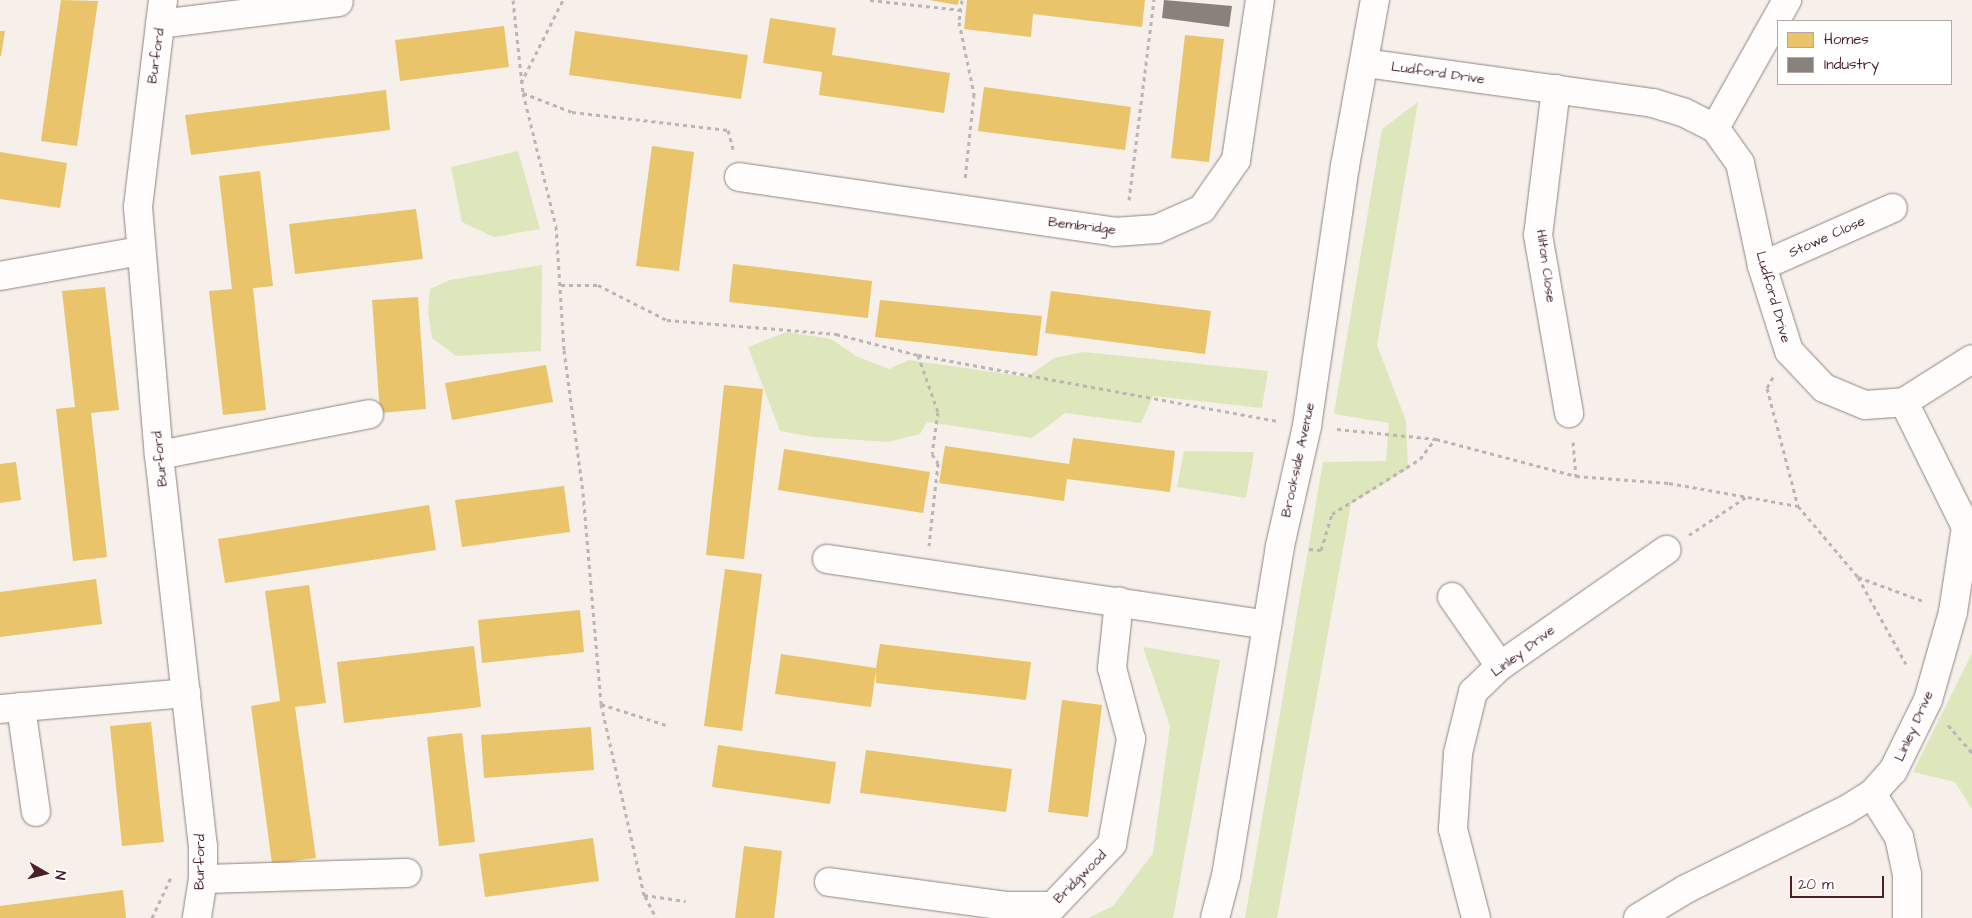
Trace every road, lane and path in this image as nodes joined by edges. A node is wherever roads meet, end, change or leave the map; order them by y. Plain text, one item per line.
1 (514, 0) edge
2 (563, 0) edge
3 (870, 0) edge
4 (962, 0) edge
5 (1154, 0) edge
6 (1260, 0) edge
7 (1375, 0) edge
8 (1787, 0) edge
9 (340, 2) dead end
10 (961, 10) junction
11 (162, 12) edge
12 (1365, 63) junction
13 (521, 84) junction
14 (1556, 89) junction
15 (522, 93) junction
16 (1715, 128) junction
17 (739, 177) joint
18 (1892, 208) dead end
19 (962, 209) junction
20 (1125, 231) junction
21 (140, 252) junction
22 (1762, 266) junction
23 (0, 276) edge
24 (561, 285) junction
25 (1789, 351) junction
26 (918, 355) junction
27 (1972, 359) edge
28 (1904, 402) junction
29 (1570, 413) dead end
30 (370, 414) dead end
31 (1283, 422) dead end
32 (1334, 428) dead end
33 (1436, 439) junction
34 (159, 455) junction
35 (1746, 497) junction
36 (1798, 506) junction
37 (1305, 548) dead end
38 (1666, 550) joint
39 (827, 560) dead end
40 (926, 573) junction
41 (1858, 577) junction
42 (1452, 597) dead end
43 (1119, 601) junction
44 (1953, 612) junction
45 (1266, 626) junction
46 (1500, 666) junction
47 (1907, 666) dead end
48 (186, 693) junction
49 (601, 704) junction
50 (10, 708) edge
51 (1942, 719) dead end
52 (666, 725) dead end
53 (1972, 753) edge
54 (1872, 794) junction
55 (36, 812) dead end
56 (407, 873) dead end
57 (203, 879) junction
58 (829, 882) dead end
59 (644, 895) junction
60 (686, 901) dead end
61 (196, 918) edge
62 (656, 918) edge
63 (1215, 918) edge
64 (1476, 918) edge
65 (1638, 918) edge
66 (1907, 918) edge

1 - 13 path
2 - 13 path
3 - 10 path
4 - 10 path
5 - 20 path
6 - 20 street, Bembridge
7 - 12 street, Brookside Avenue
8 - 16 street
9 - 11 street
10 - 19 path
11 - 21 street, Burford
12 - 14 street, Ludford Drive
12 - 45 street, Brookside Avenue
13 - 15 path
14 - 16 street, Ludford Drive
14 - 29 street, Hilton Close
15 - 17 path
15 - 24 path
16 - 22 street, Ludford Drive
17 - 19 street, Bembridge
18 - 22 street, Stowe Close
19 - 20 street, Bembridge
21 - 23 street
21 - 34 street, Burford
22 - 25 street, Ludford Drive
24 - 26 path
24 - 49 path
25 - 28 street, Ludford Drive
25 - 36 path
26 - 31 path
26 - 40 path
27 - 28 street, Ludford Drive
28 - 44 street, Linley Drive
30 - 34 street
32 - 33 path
33 - 35 path
33 - 37 path
34 - 48 street, Burford
35 - 36 path
35 - 38 path
36 - 41 path
38 - 46 street, Linley Drive
39 - 40 street
40 - 43 street
41 - 44 path
41 - 47 path
42 - 46 street
43 - 45 street
43 - 58 street, Bridgwood
44 - 54 street, Linley Drive
45 - 63 street, Brookside Avenue
46 - 64 street, Linley Drive
48 - 50 street
48 - 57 street, Burford
49 - 52 path
49 - 59 path
50 - 55 street
51 - 53 path
54 - 65 street, Linley Drive
54 - 66 street
56 - 57 street
57 - 61 street, Burford
59 - 60 path
59 - 62 path

